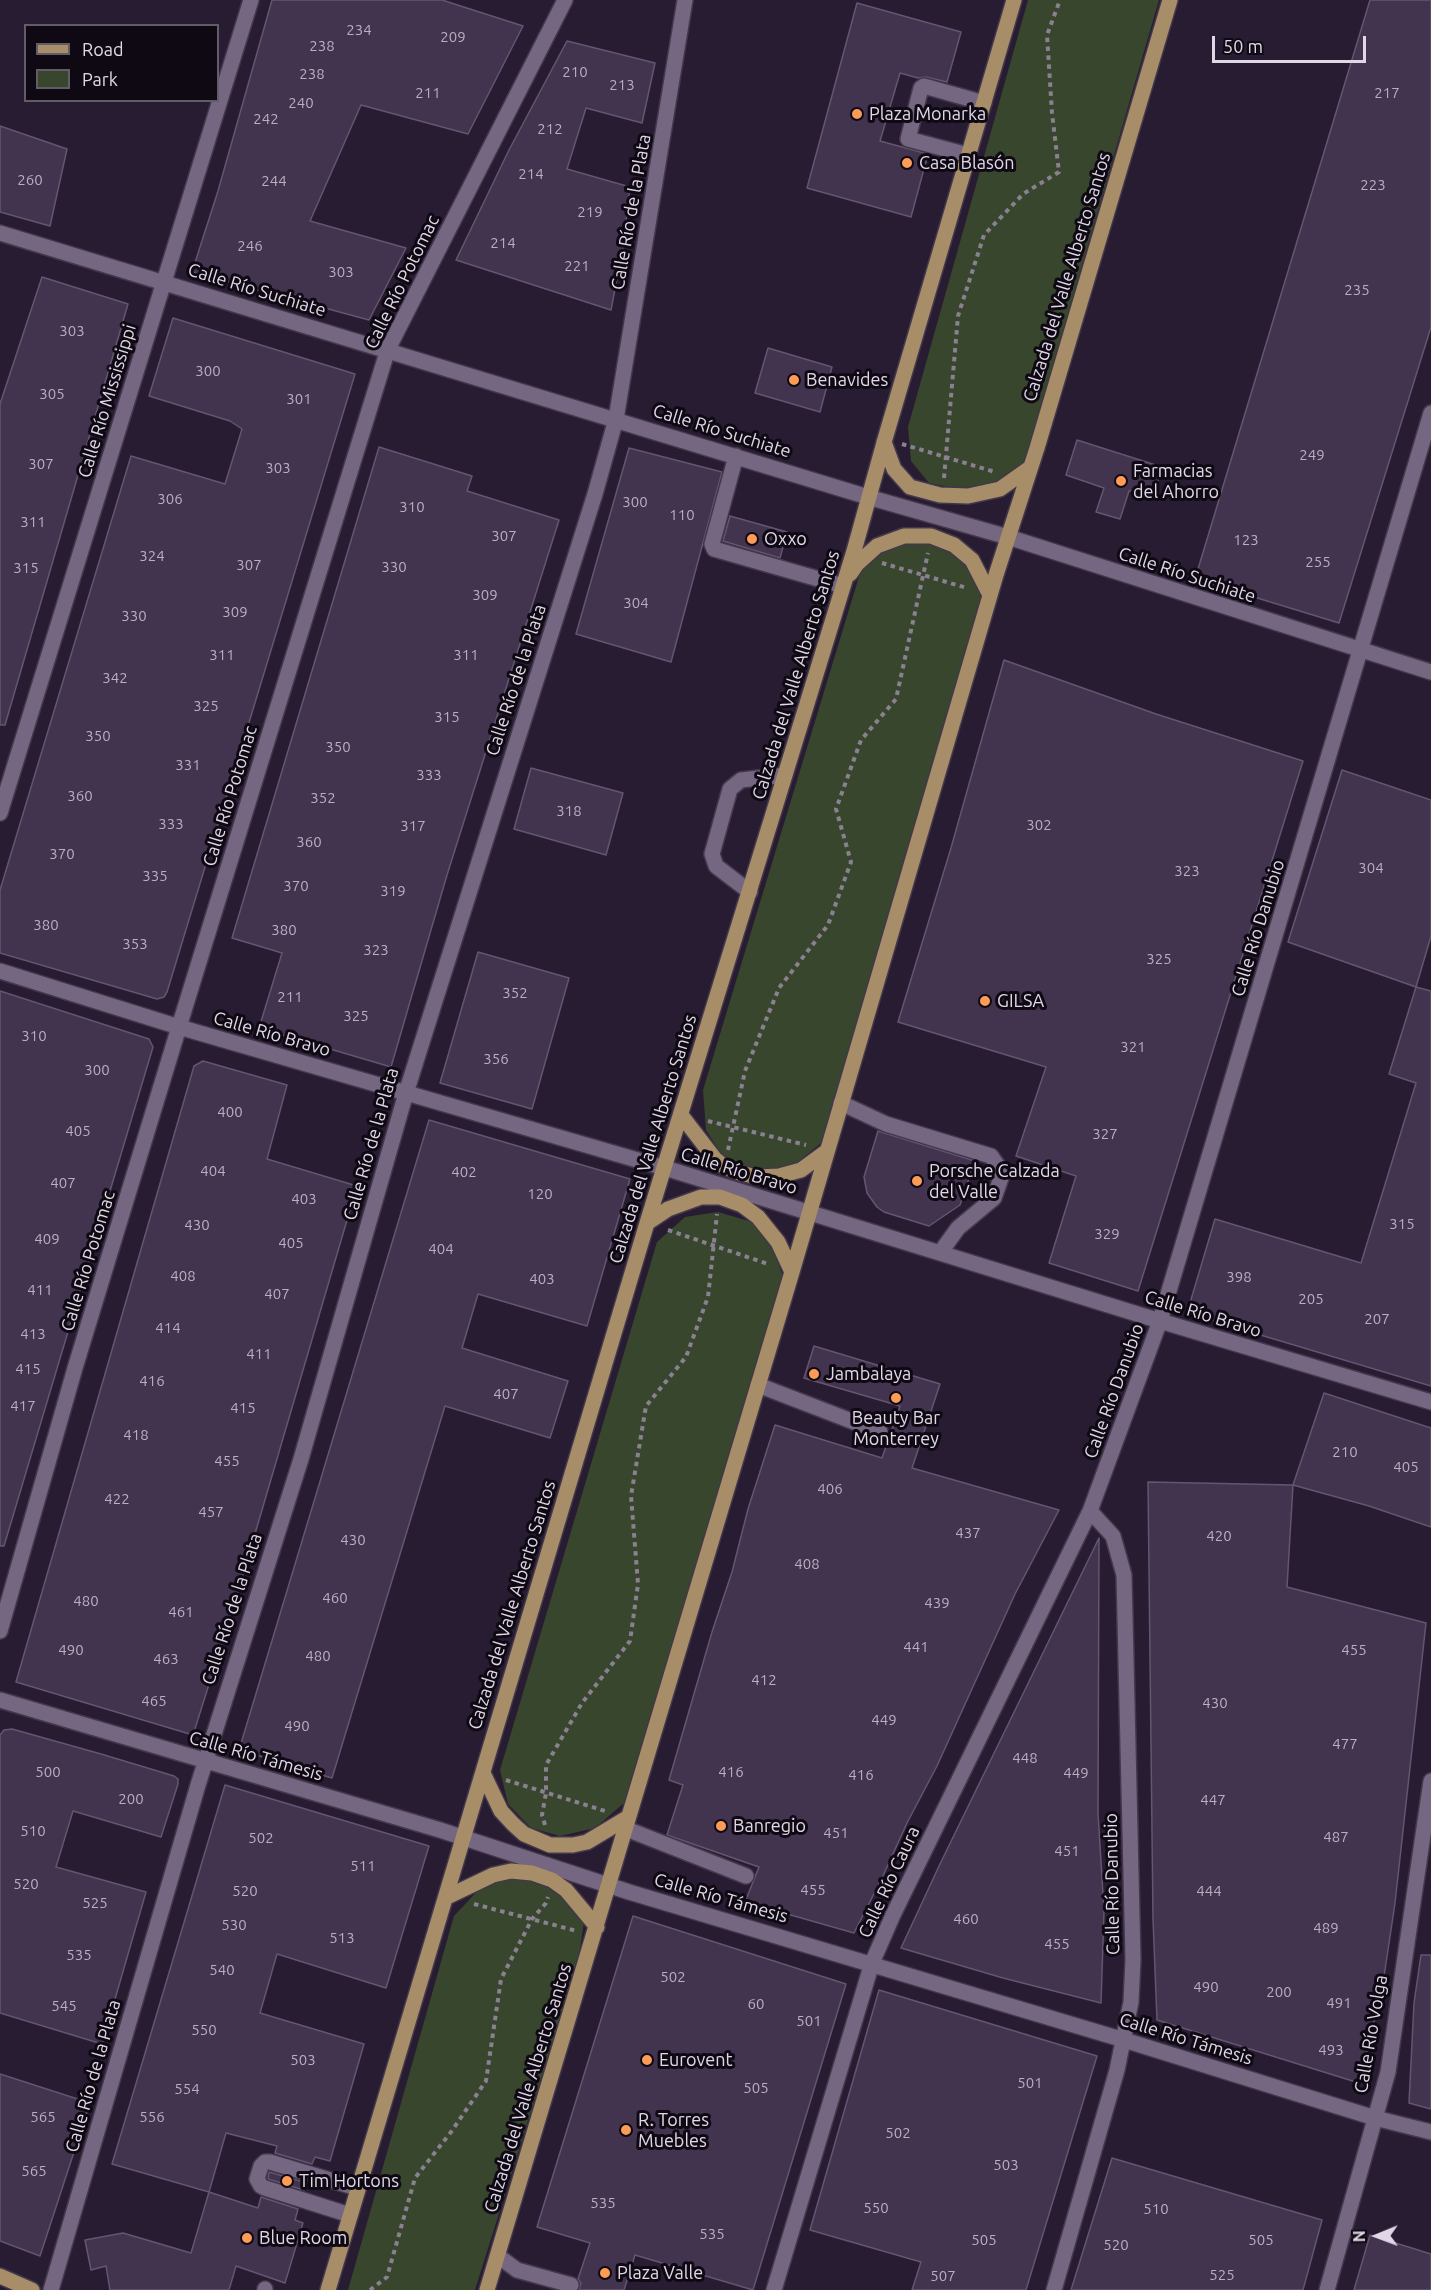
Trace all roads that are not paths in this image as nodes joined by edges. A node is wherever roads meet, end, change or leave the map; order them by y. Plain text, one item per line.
1 (250, 0) edge
2 (565, 0) edge
3 (685, 0) edge
4 (1014, 0) edge
5 (1170, 0) edge
6 (984, 103) junction
7 (968, 155) junction
8 (0, 232) edge
9 (165, 282) junction
10 (388, 349) junction
11 (1431, 413) edge
12 (616, 419) junction
13 (890, 442) junction
14 (736, 456) junction
15 (1031, 467) junction
16 (868, 497) junction
17 (1008, 537) junction
18 (843, 586) junction
19 (990, 595) junction
20 (1362, 651) junction
21 (1431, 672) edge
22 (785, 775) junction
23 (0, 813) edge
24 (750, 892) junction
25 (0, 971) edge
26 (179, 1027) junction
27 (406, 1092) junction
28 (841, 1103) junction
29 (682, 1114) junction
30 (827, 1150) junction
31 (665, 1168) junction
32 (809, 1213) junction
33 (647, 1223) junction
34 (940, 1253) junction
35 (792, 1272) junction
36 (1160, 1321) junction
37 (758, 1385) junction
38 (1431, 1401) edge
39 (879, 1432) dead end
40 (1090, 1511) junction
41 (0, 1631) edge
42 (0, 1700) edge
43 (205, 1761) junction
44 (483, 1773) junction
45 (1431, 1781) edge
46 (626, 1823) junction
47 (464, 1838) junction
48 (746, 1876) dead end
49 (609, 1885) junction
50 (447, 1897) junction
51 (596, 1932) junction
52 (872, 1964) junction
53 (1124, 2040) junction
54 (1375, 2118) junction
55 (1431, 2132) edge
56 (357, 2188) junction
57 (350, 2215) junction
58 (498, 2256) junction
59 (0, 2276) edge
60 (571, 2285) dead end
61 (32, 2290) edge
62 (51, 2290) edge
63 (328, 2290) edge
64 (487, 2290) edge
65 (774, 2290) edge
66 (1054, 2290) edge
67 (1327, 2290) edge

1 - 9 street, Calle Río Mississippi
2 - 10 street, Calle Río Potomac
3 - 12 street, Calle Río de la Plata
4 - 6 main road, Calzada del Valle Alberto Santos
5 - 15 main road, Calzada del Valle Alberto Santos
6 - 7 main road, Calzada del Valle Alberto Santos
6 - 7 street
7 - 13 main road, Calzada del Valle Alberto Santos
8 - 9 street, Calle Río Suchiate
9 - 10 street, Calle Río Suchiate
9 - 23 street, Calle Río Mississippi
10 - 12 street, Calle Río Suchiate
10 - 26 street, Calle Río Potomac
11 - 20 street, Calle Río Danubio
12 - 14 street, Calle Río Suchiate
12 - 27 street, Calle Río de la Plata
13 - 15 main road
13 - 16 main road, Calzada del Valle Alberto Santos
14 - 16 street, Calle Río Suchiate
14 - 18 street
15 - 17 main road, Calzada del Valle Alberto Santos
16 - 17 street, Calle Río Suchiate
16 - 18 main road, Calzada del Valle Alberto Santos
17 - 19 main road, Calzada del Valle Alberto Santos
17 - 20 street, Calle Río Suchiate
18 - 19 main road
18 - 22 main road, Calzada del Valle Alberto Santos
19 - 28 main road, Calzada del Valle Alberto Santos
20 - 21 street, Calle Río Suchiate
20 - 36 street, Calle Río Danubio
22 - 24 main road, Calzada del Valle Alberto Santos
22 - 24 street
24 - 29 main road, Calzada del Valle Alberto Santos
25 - 26 street, Calle Río Bravo
26 - 27 street, Calle Río Bravo
26 - 41 street, Calle Río Potomac
27 - 31 street, Calle Río Bravo
27 - 43 street, Calle Río de la Plata
28 - 30 main road, Calzada del Valle Alberto Santos
28 - 34 street
29 - 30 main road
29 - 31 main road, Calzada del Valle Alberto Santos
30 - 32 main road, Calzada del Valle Alberto Santos
31 - 32 street, Calle Río Bravo
31 - 33 main road, Calzada del Valle Alberto Santos
32 - 34 street, Calle Río Bravo
32 - 35 main road, Calzada del Valle Alberto Santos
33 - 35 main road
33 - 44 main road, Calzada del Valle Alberto Santos
34 - 36 street, Calle Río Bravo
35 - 37 main road, Calzada del Valle Alberto Santos
36 - 38 street, Calle Río Bravo
36 - 40 street, Calle Río Danubio
37 - 39 street
37 - 46 main road, Calzada del Valle Alberto Santos
40 - 52 street, Calle Río Caura
40 - 53 street, Calle Río Danubio
42 - 43 street, Calle Río Támesis
43 - 47 street, Calle Río Támesis
43 - 62 street, Calle Río de la Plata
44 - 46 main road
44 - 47 main road, Calzada del Valle Alberto Santos
45 - 54 street, Calle Río Volga
46 - 48 street
46 - 49 main road, Calzada del Valle Alberto Santos
47 - 49 street, Calle Río Támesis
47 - 50 main road, Calzada del Valle Alberto Santos
49 - 51 main road, Calzada del Valle Alberto Santos
49 - 52 street, Calle Río Támesis
50 - 51 main road
50 - 56 main road, Calzada del Valle Alberto Santos
51 - 58 main road, Calzada del Valle Alberto Santos
52 - 53 street, Calle Río Támesis
52 - 65 street, Calle Río Caura
53 - 54 street, Calle Río Támesis
53 - 66 street, Calle Río Danubio
54 - 55 street, Calle Río Támesis
54 - 67 street, Calle Río Volga
56 - 57 main road, Calzada del Valle Alberto Santos
56 - 57 street
57 - 63 main road, Calzada del Valle Alberto Santos
58 - 60 street
58 - 64 main road, Calzada del Valle Alberto Santos
59 - 61 main road

